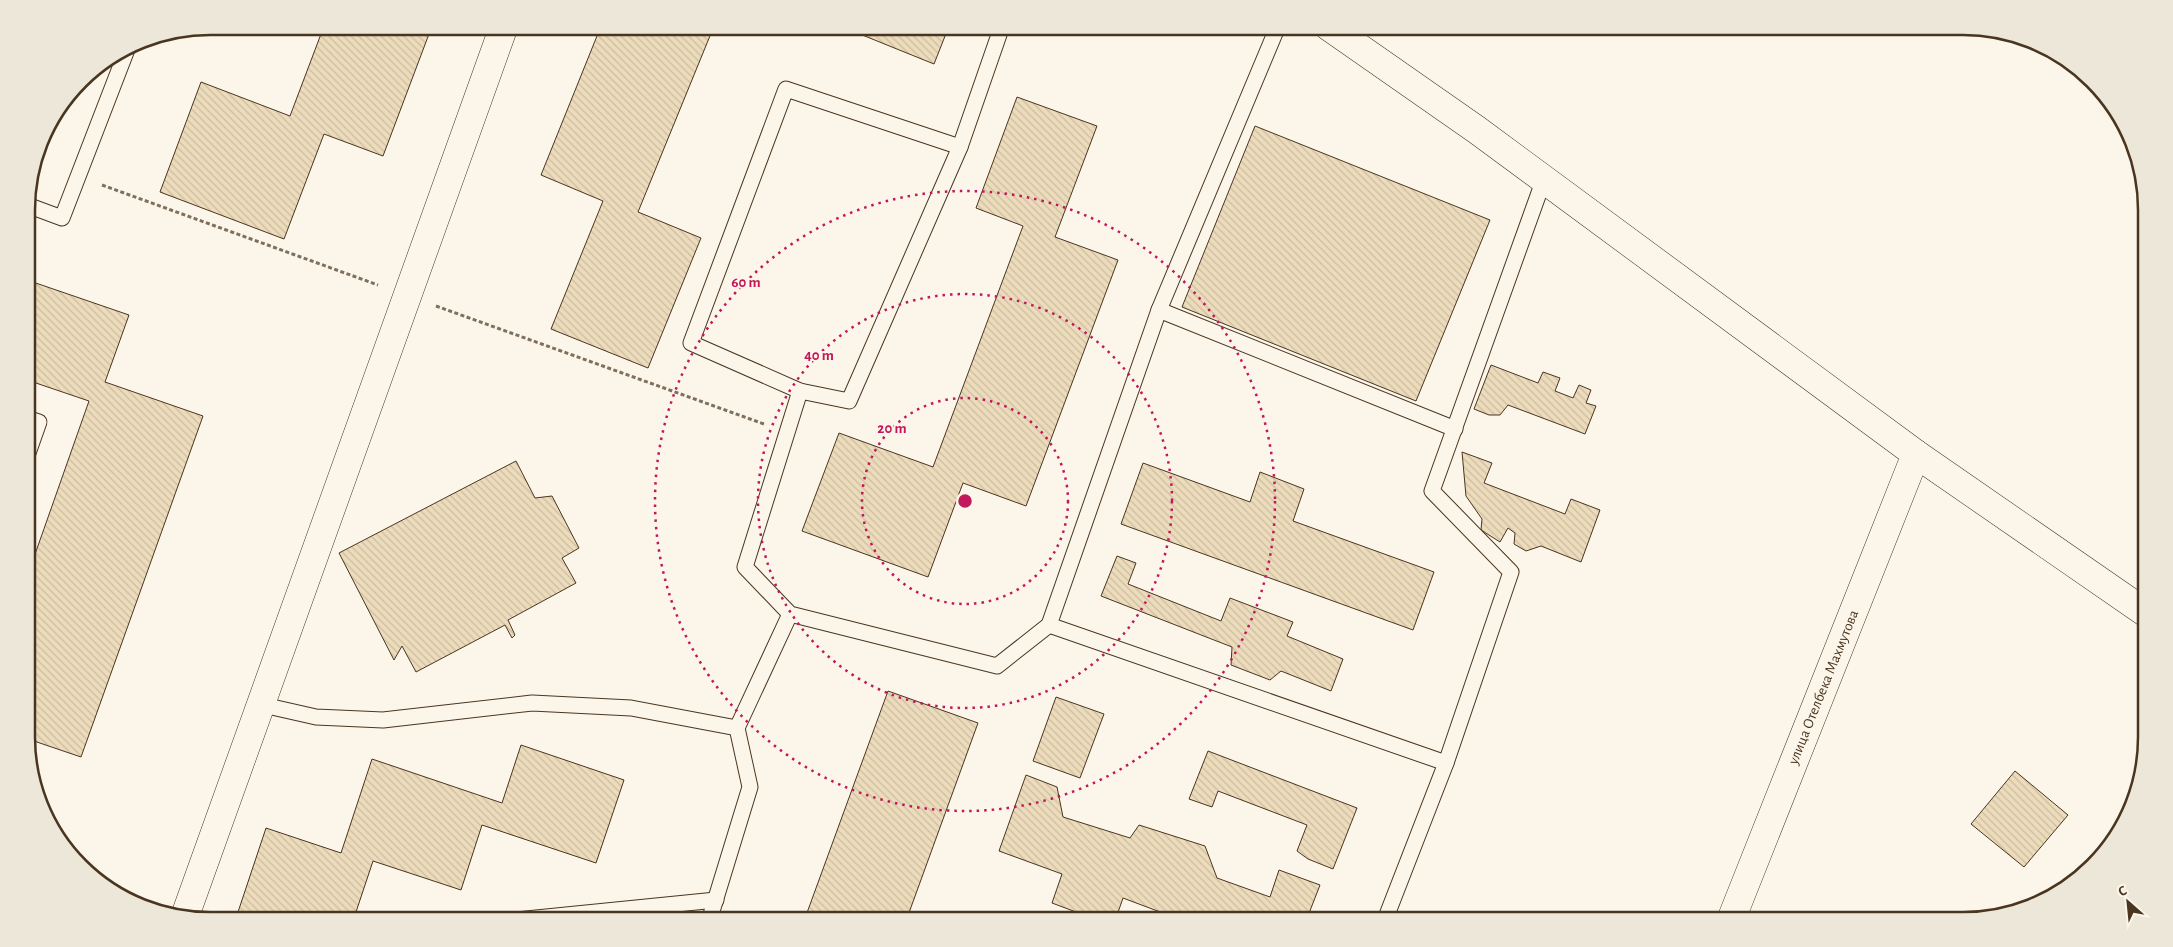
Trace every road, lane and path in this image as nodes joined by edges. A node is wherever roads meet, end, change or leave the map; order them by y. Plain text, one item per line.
1 (501, 35) edge
2 (999, 35) edge
3 (1274, 35) edge
4 (1341, 35) edge
5 (124, 57) edge
6 (960, 147) junction
7 (1544, 179) junction
8 (35, 208) edge
9 (1159, 310) junction
10 (800, 391) junction
11 (35, 421) edge
12 (1455, 429) junction
13 (35, 433) edge
14 (1916, 454) junction
15 (2138, 607) edge
16 (790, 614) junction
17 (1050, 625) junction
18 (263, 705) junction
19 (737, 728) junction
20 (1446, 763) junction
21 (716, 900) junction
22 (187, 910) edge
23 (597, 912) edge
24 (712, 912) edge
25 (1388, 912) edge
26 (1734, 912) edge

1 - 18 street
2 - 6 lane
3 - 9 lane
4 - 7 street
5 - 8 lane
6 - 10 lane
6 - 10 lane
7 - 12 lane
7 - 14 street
9 - 12 lane
9 - 17 lane
10 - 16 lane
11 - 13 lane
12 - 20 lane
14 - 15 street
14 - 26 street, улица Отелбека Махмутова
16 - 17 lane
16 - 19 lane
17 - 20 lane
18 - 19 lane
18 - 22 street
19 - 21 lane
20 - 25 lane
21 - 23 lane
21 - 24 lane

